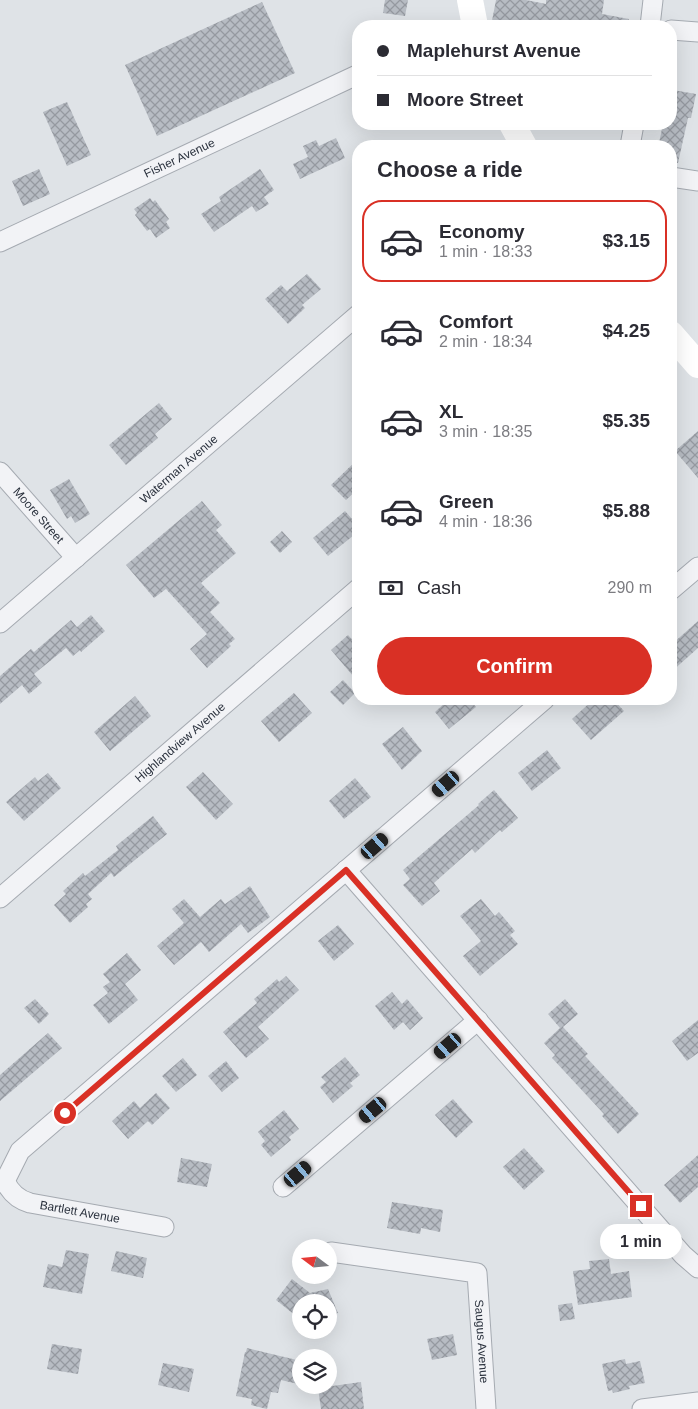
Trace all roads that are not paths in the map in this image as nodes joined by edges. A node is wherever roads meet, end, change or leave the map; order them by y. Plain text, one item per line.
1 (653, 0) edge
2 (651, 20) edge
3 (677, 30) edge
4 (698, 32) edge
5 (352, 77) edge
6 (677, 178) edge
7 (698, 181) edge
8 (0, 242) edge
9 (352, 320) edge
10 (677, 341) edge
11 (698, 365) edge
12 (0, 472) edge
13 (76, 558) junction
14 (698, 567) edge
15 (677, 585) edge
16 (352, 594) edge
17 (0, 624) edge
18 (538, 705) edge
19 (346, 870) junction
20 (0, 898) edge
21 (478, 1020) junction
22 (2, 1182) edge
23 (283, 1187) dead end
24 (164, 1227) dead end
25 (338, 1253) edge
26 (698, 1268) edge
27 (698, 1402) edge
28 (486, 1409) edge
29 (642, 1409) edge

1 - 2 street
3 - 4 street
5 - 8 street, Fisher Avenue
6 - 7 street
9 - 13 street, Waterman Avenue
10 - 11 street
12 - 13 street, Moore Street
13 - 17 street, Waterman Avenue
14 - 15 street
16 - 20 street, Highlandview Avenue
18 - 19 street
19 - 21 street
19 - 22 street
21 - 23 street
21 - 26 street
22 - 24 street, Bartlett Avenue
25 - 28 street, Saugus Avenue
27 - 29 street

